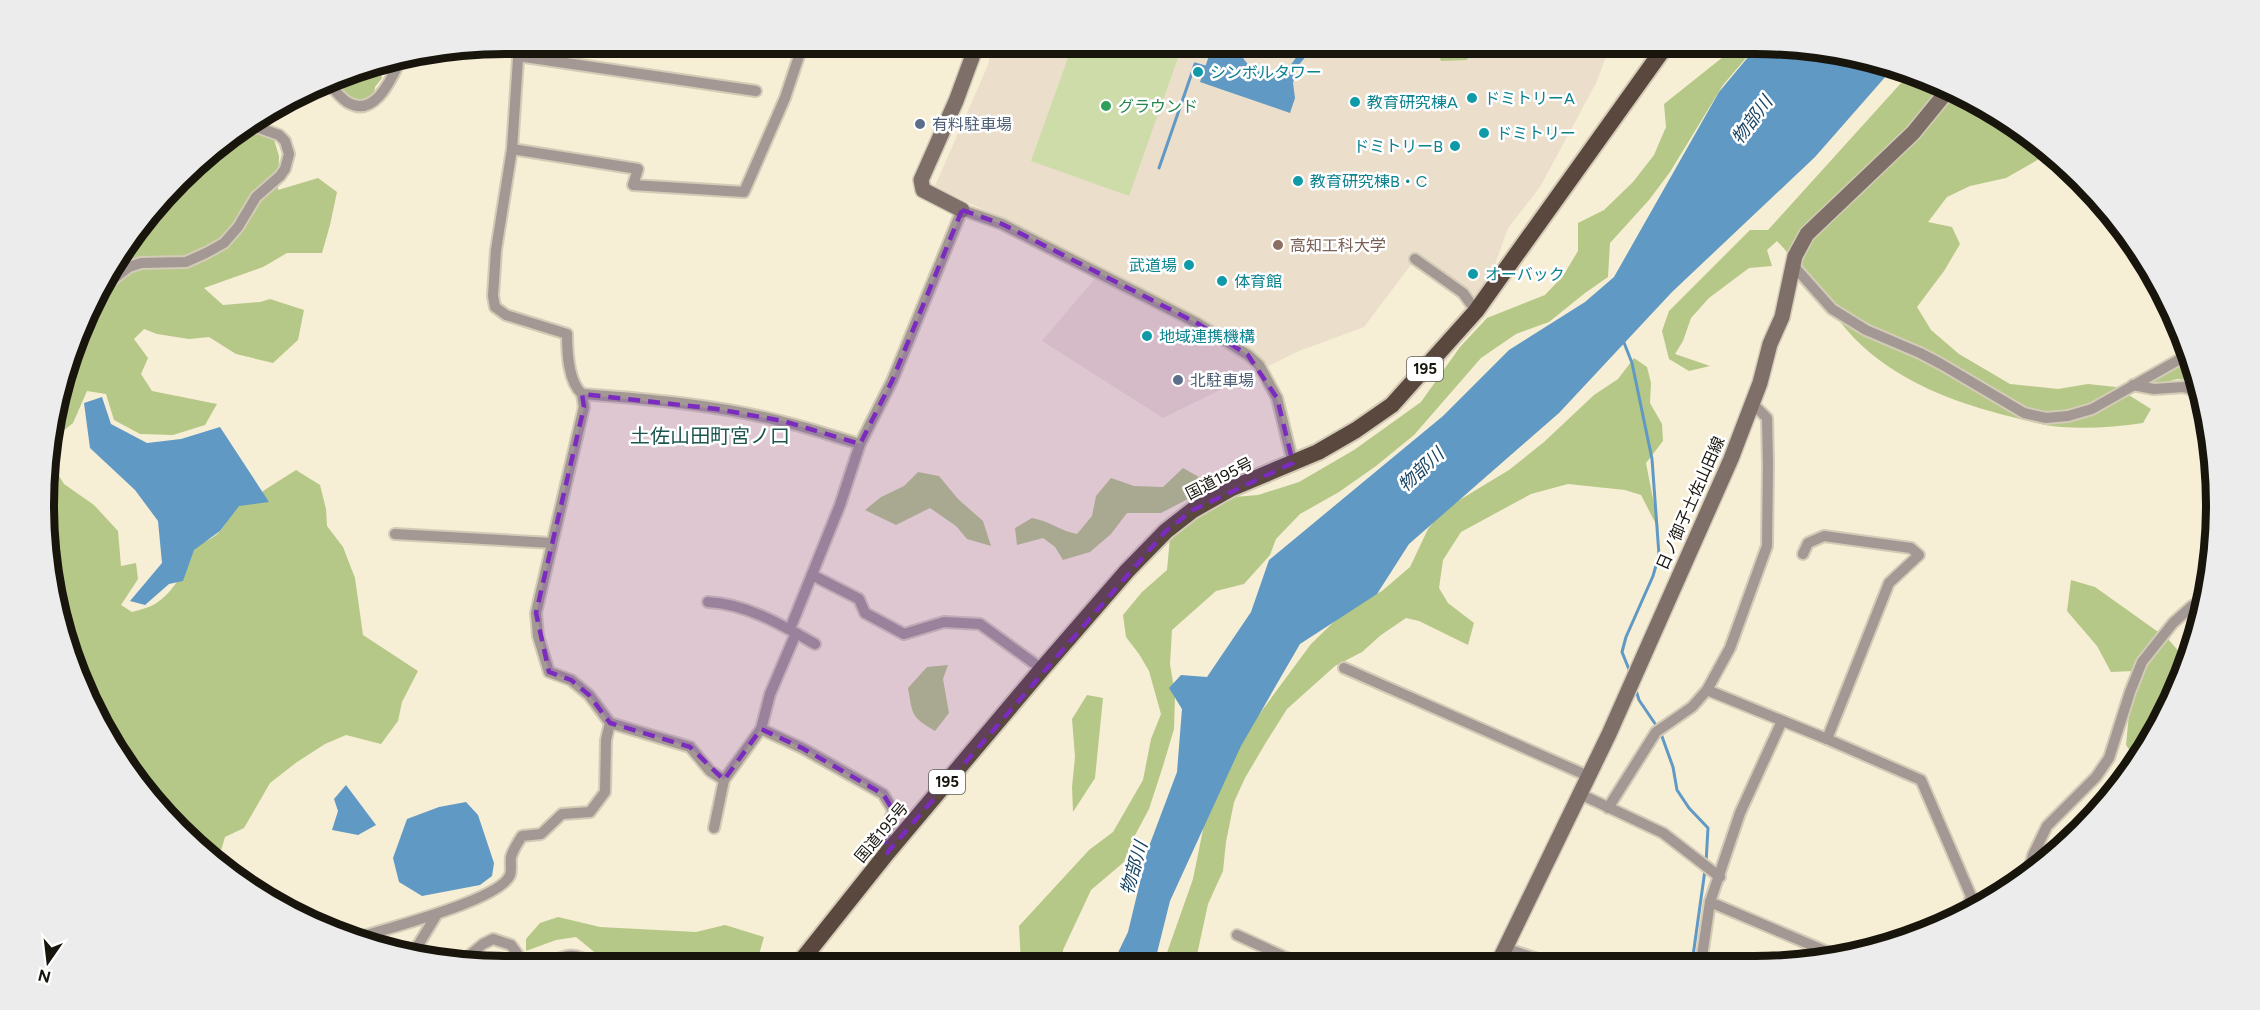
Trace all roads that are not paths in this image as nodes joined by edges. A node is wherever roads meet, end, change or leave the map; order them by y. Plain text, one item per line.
1 (799, 54) edge
2 (973, 54) edge
3 (1660, 54) edge
4 (518, 56) joint
5 (397, 67) edge
6 (333, 88) edge
7 (756, 91) dead end
8 (1943, 96) edge
9 (258, 128) edge
10 (512, 149) junction
11 (962, 210) junction
12 (1415, 259) dead end
13 (1792, 264) junction
14 (116, 277) edge
15 (1476, 311) junction
16 (2181, 358) edge
17 (2133, 385) junction
18 (2191, 389) edge
19 (582, 394) junction
20 (1752, 403) junction
21 (860, 444) junction
22 (1293, 463) junction
23 (395, 534) dead end
24 (552, 543) junction
25 (1803, 554) dead end
26 (812, 575) junction
27 (708, 602) dead end
28 (2195, 605) edge
29 (793, 631) junction
30 (815, 644) dead end
31 (1344, 668) dead end
32 (1042, 669) junction
33 (1707, 690) junction
34 (1782, 721) junction
35 (610, 723) junction
36 (761, 729) junction
37 (1827, 739) junction
38 (1587, 776) junction
39 (724, 780) junction
40 (1581, 794) junction
41 (1608, 808) junction
42 (714, 828) dead end
43 (887, 853) junction
44 (2031, 862) edge
45 (1720, 877) junction
46 (1970, 901) edge
47 (1710, 902) junction
48 (437, 914) junction
49 (369, 935) edge
50 (1237, 935) dead end
51 (417, 947) edge
52 (1505, 948) junction
53 (1824, 950) edge
54 (471, 954) edge
55 (519, 956) edge
56 (805, 956) edge
57 (1283, 956) edge
58 (1501, 956) edge
59 (1528, 956) edge
60 (1702, 956) edge

1 - 10 street
2 - 11 main road
3 - 15 highway, 国道195号 / 195
4 - 7 street
4 - 10 street
5 - 6 street
8 - 13 main road, 日ノ御子土佐山田線
9 - 14 street
10 - 19 street
11 - 21 street
11 - 22 street
12 - 15 street
13 - 17 street
13 - 20 main road, 日ノ御子土佐山田線
15 - 22 highway, 国道195号 / 195
16 - 17 street
17 - 18 street
19 - 21 street
19 - 24 street
20 - 33 street
20 - 38 main road, 日ノ御子土佐山田線
21 - 26 street
22 - 32 highway, 国道195号 / 195
23 - 24 street
24 - 35 street
25 - 37 street
26 - 29 street
26 - 32 street
27 - 29 street
28 - 44 street
29 - 30 street
29 - 36 street
31 - 38 street
32 - 43 highway, 国道195号 / 195
33 - 34 street
33 - 41 street
34 - 37 street
34 - 45 street
35 - 39 street
35 - 48 street
36 - 39 street
36 - 43 street
37 - 46 street
38 - 40 main road, 日ノ御子土佐山田線
39 - 42 street
40 - 41 street
40 - 52 main road, 日ノ御子土佐山田線
41 - 45 street
43 - 56 highway, 国道195号 / 195
45 - 47 street
47 - 53 street
47 - 60 street
48 - 49 street
48 - 51 street
50 - 57 street
52 - 58 main road, 日ノ御子土佐山田線
52 - 59 street
54 - 55 street

